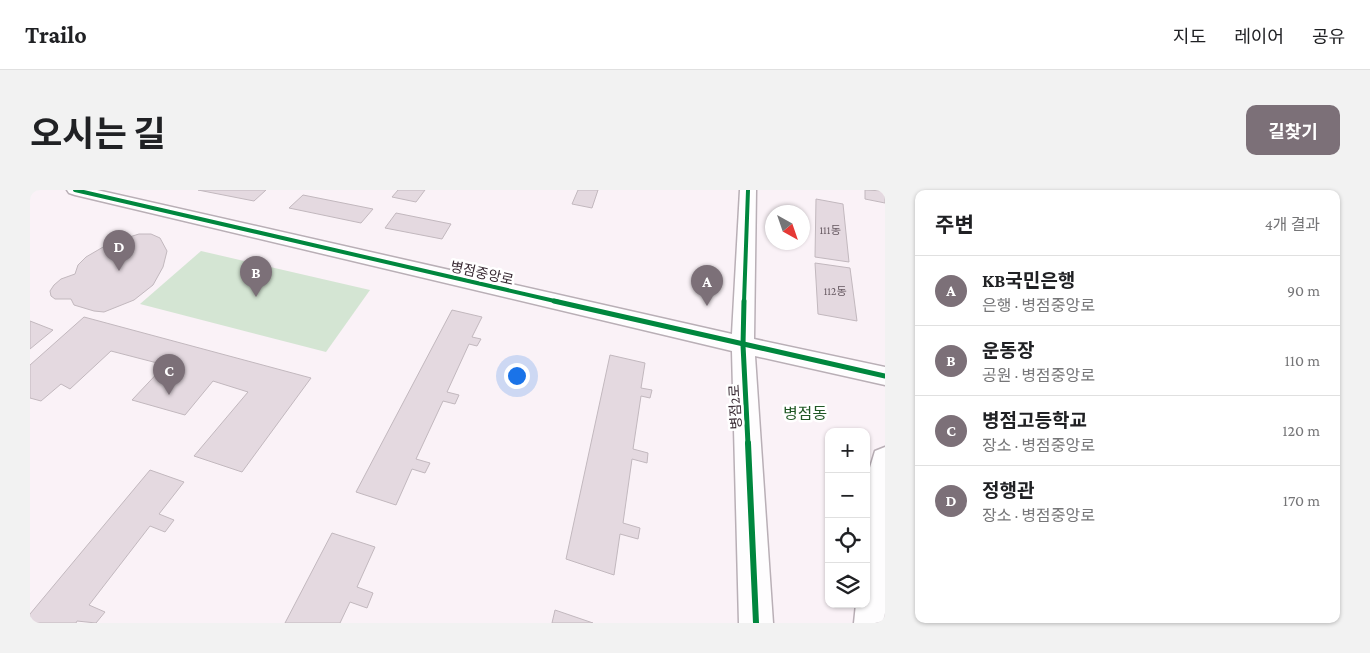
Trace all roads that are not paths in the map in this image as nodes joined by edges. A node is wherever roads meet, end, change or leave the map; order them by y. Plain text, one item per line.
1 (75, 190) edge
2 (748, 190) edge
3 (743, 345) junction
4 (885, 376) edge
5 (885, 459) edge
6 (756, 623) edge
7 (871, 623) edge

1 - 3 street, 병점중앙로
2 - 3 street, 병점2로
3 - 4 street, 병점중앙로
3 - 6 street, 병점2로
5 - 7 street

